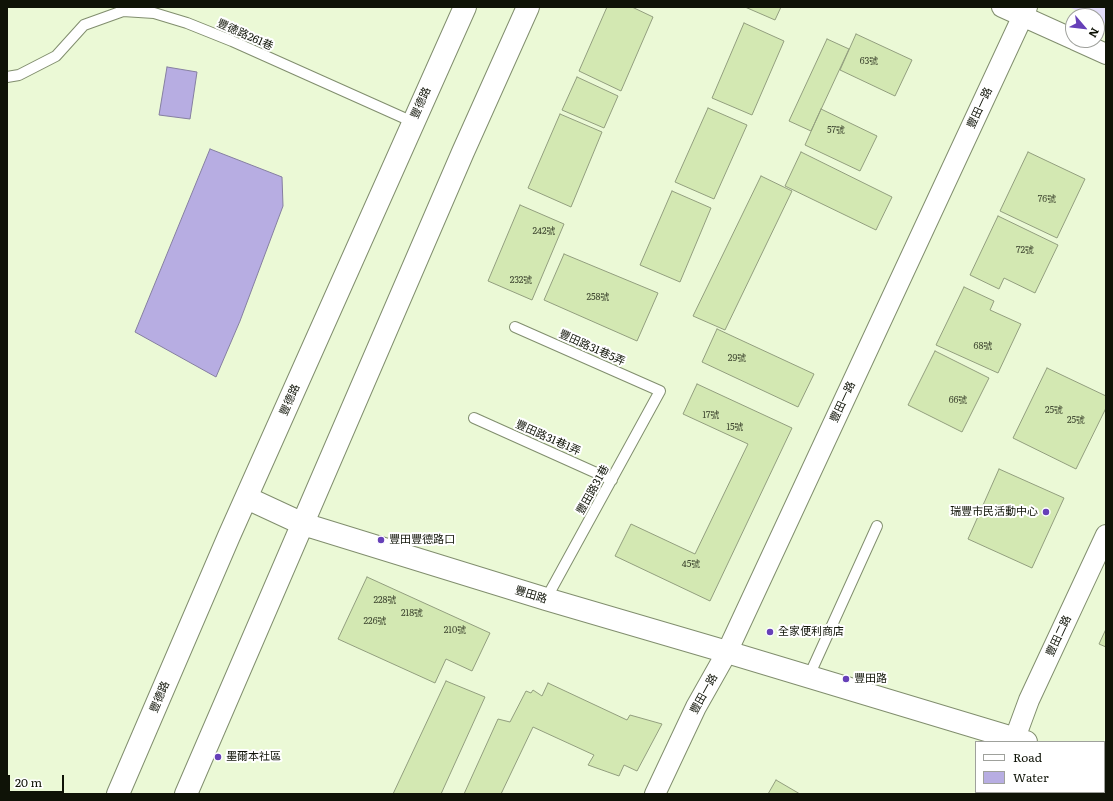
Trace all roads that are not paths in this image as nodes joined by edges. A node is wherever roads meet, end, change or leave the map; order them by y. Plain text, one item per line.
1 (465, 7) edge
2 (528, 7) edge
3 (1002, 7) edge
4 (1025, 12) edge
5 (1065, 35) edge
6 (1092, 48) edge
7 (1106, 54) edge
8 (7, 77) edge
9 (413, 122) junction
10 (515, 326) dead end
11 (660, 391) joint
12 (474, 418) dead end
13 (612, 480) junction
14 (247, 498) junction
15 (304, 524) junction
16 (877, 526) dead end
17 (1106, 535) edge
18 (546, 599) junction
19 (727, 652) junction
20 (809, 676) junction
21 (1021, 740) edge
22 (118, 794) edge
23 (186, 794) edge
24 (655, 794) edge

1 - 9 main road, 豐德路
2 - 15 main road
3 - 4 street
4 - 5 street
4 - 19 street, 豐田一路
6 - 7 street
8 - 9 lane, 豐德路261巷
9 - 14 main road, 豐德路
10 - 11 lane, 豐田路31巷5弄
11 - 13 lane, 豐田路31巷
12 - 13 lane, 豐田路31巷1弄
13 - 18 lane, 豐田路31巷
14 - 15 main road, 豐田路
14 - 22 main road, 豐德路
15 - 18 main road, 豐田路
15 - 23 main road
16 - 20 lane
17 - 21 street, 豐田二路
18 - 19 main road, 豐田路
19 - 20 main road, 豐田路
19 - 24 street, 豐田一路
20 - 21 main road, 豐田路

